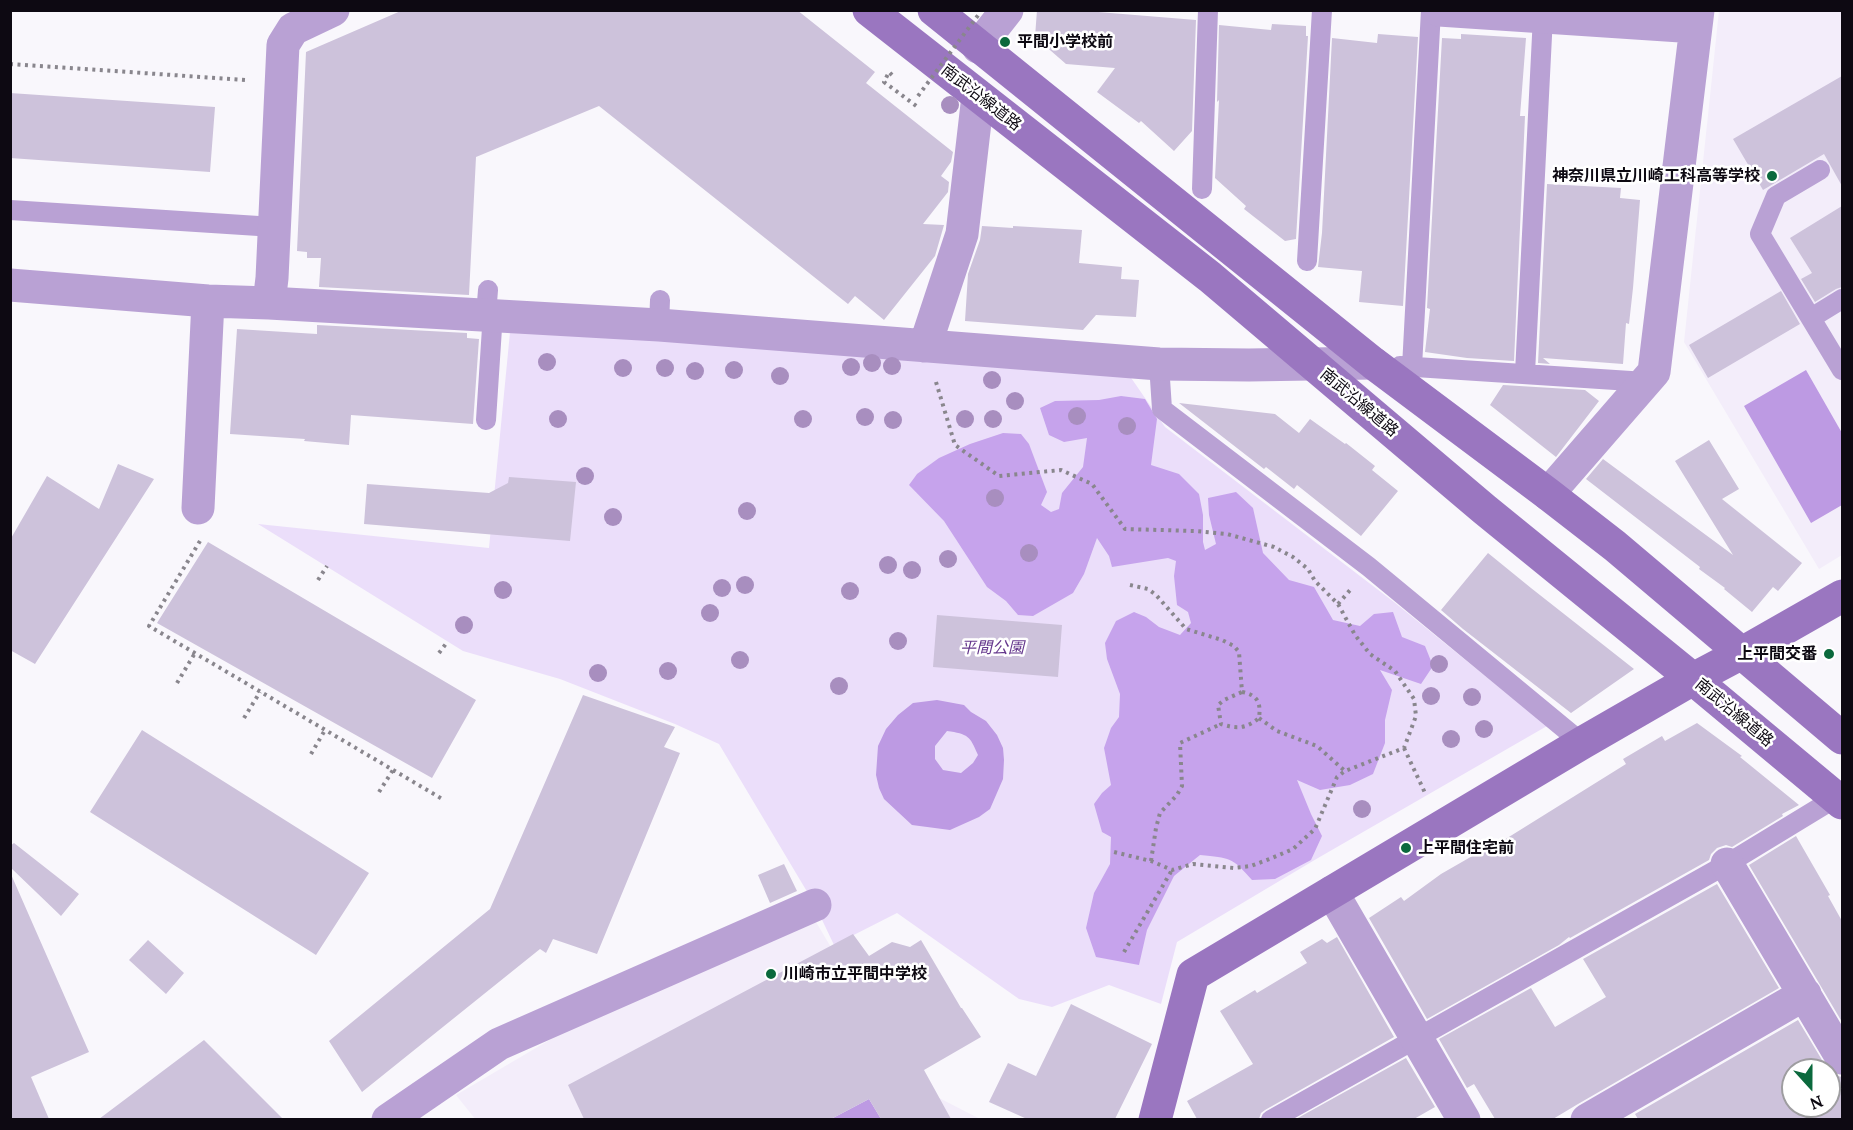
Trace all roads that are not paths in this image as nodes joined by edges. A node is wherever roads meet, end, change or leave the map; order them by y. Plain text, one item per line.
1 (333, 10) edge
2 (869, 10) edge
3 (934, 10) edge
4 (1208, 10) edge
5 (1322, 10) edge
6 (1431, 10) edge
7 (1439, 10) edge
8 (993, 12) edge
9 (1543, 16) junction
10 (1697, 19) edge
11 (287, 20) edge
12 (978, 47) junction
13 (978, 96) junction
14 (1820, 170) dead end
15 (1202, 189) dead end
16 (10, 210) edge
17 (274, 227) junction
18 (1307, 261) dead end
19 (10, 285) edge
20 (1842, 299) edge
21 (208, 301) junction
22 (487, 302) junction
23 (269, 303) junction
24 (1811, 318) junction
25 (925, 346) junction
26 (1311, 363) junction
27 (1373, 363) junction
28 (1160, 364) junction
29 (1412, 367) junction
30 (1842, 370) edge
31 (1525, 373) junction
32 (1646, 382) junction
33 (486, 420) dead end
34 (1548, 494) junction
35 (201, 522) road end
36 (1842, 596) edge
37 (1742, 653) junction
38 (1693, 679) junction
39 (1842, 738) edge
40 (1582, 743) junction
41 (1840, 798) edge
42 (1727, 864) junction
43 (1332, 892) junction
44 (815, 905) dead end
45 (1805, 994) junction
46 (1416, 1037) junction
47 (1842, 1058) edge
48 (396, 1117) edge
49 (1155, 1119) edge
50 (1271, 1119) edge
51 (1464, 1119) edge
52 (1587, 1119) edge

1 - 11 street
2 - 13 street, 南武沿線道路
3 - 12 street
4 - 15 lane
5 - 18 lane
6 - 29 lane
7 - 9 street
8 - 12 street
9 - 10 street
9 - 31 lane
10 - 32 street
11 - 17 street
12 - 27 street
13 - 25 street
13 - 26 street, 南武沿線道路
14 - 24 lane
16 - 17 lane
17 - 23 street
19 - 21 street
20 - 24 lane
21 - 23 street
21 - 35 street
22 - 23 street
22 - 25 street
22 - 33 lane
24 - 30 lane
25 - 28 street
26 - 27 street
26 - 28 street
26 - 38 street, 南武沿線道路
27 - 29 lane
27 - 34 street
28 - 40 lane
29 - 31 lane
31 - 32 lane
32 - 34 street
34 - 37 street
36 - 37 street
37 - 38 street
37 - 39 street
38 - 40 street
38 - 41 street, 南武沿線道路
40 - 43 street
41 - 42 lane
42 - 45 street
42 - 46 lane
43 - 46 street
43 - 49 street
44 - 48 street
45 - 47 street
45 - 52 street
46 - 50 lane
46 - 51 street

